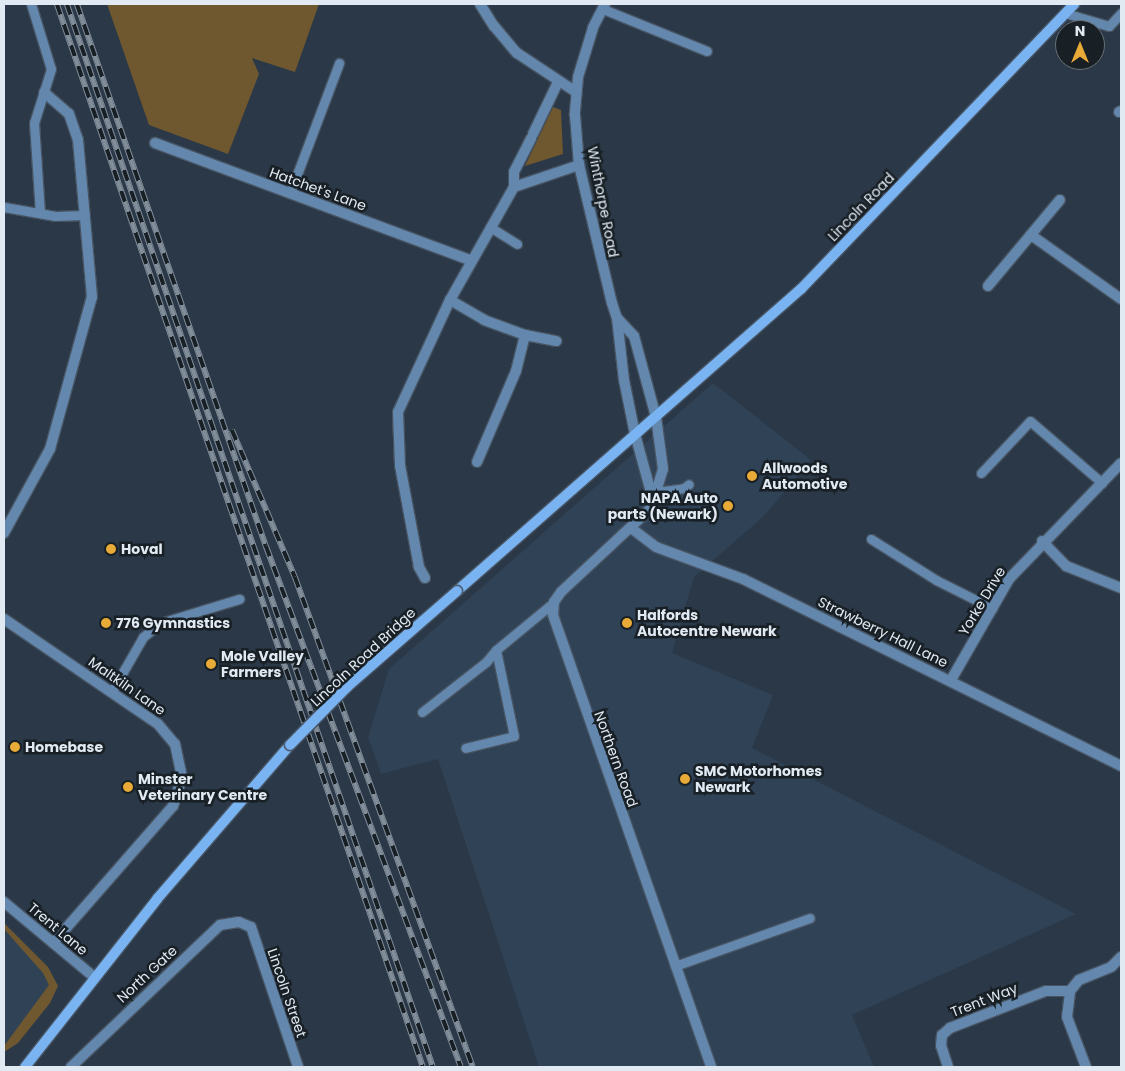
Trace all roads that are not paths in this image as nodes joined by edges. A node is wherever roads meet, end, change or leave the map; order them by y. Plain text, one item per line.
1 (31, 4) edge
2 (480, 4) edge
3 (1074, 4) edge
4 (604, 6) edge
5 (1065, 13) junction
6 (1121, 13) edge
7 (708, 51) dead end
8 (339, 62) dead end
9 (558, 82) junction
10 (44, 92) junction
11 (576, 92) junction
12 (154, 143) dead end
13 (579, 166) junction
14 (514, 187) junction
15 (290, 194) junction
16 (1060, 200) dead end
17 (4, 207) edge
18 (40, 214) junction
19 (85, 215) junction
20 (490, 228) junction
21 (1031, 235) junction
22 (517, 244) dead end
23 (472, 261) junction
24 (988, 286) dead end
25 (1121, 299) edge
26 (450, 300) junction
27 (617, 318) junction
28 (525, 335) junction
29 (556, 341) dead end
30 (656, 417) junction
31 (635, 434) junction
32 (477, 462) dead end
33 (1121, 463) edge
34 (982, 473) dead end
35 (1102, 483) junction
36 (689, 484) dead end
37 (656, 492) junction
38 (631, 528) junction
39 (4, 533) edge
40 (871, 540) dead end
41 (1042, 541) junction
42 (425, 578) dead end
43 (1121, 588) edge
44 (239, 599) dead end
45 (554, 602) junction
46 (992, 608) junction
47 (4, 618) edge
48 (496, 650) junction
49 (951, 680) junction
50 (112, 691) junction
51 (422, 712) dead end
52 (465, 748) dead end
53 (1121, 766) edge
54 (4, 902) edge
55 (810, 918) dead end
56 (251, 927) joint
57 (53, 943) junction
58 (1121, 957) edge
59 (675, 966) junction
60 (94, 977) junction
61 (1070, 992) junction
62 (25, 1067) edge
63 (71, 1067) edge
64 (298, 1067) edge
65 (711, 1067) edge
66 (948, 1067) edge
67 (1086, 1067) edge

1 - 10 lane
2 - 9 street
3 - 5 main road, Lincoln Road
4 - 7 lane
4 - 11 street, Winthorpe Road
5 - 6 lane
5 - 30 main road, Lincoln Road
8 - 15 lane
9 - 11 street
9 - 14 street
10 - 18 lane
10 - 19 street
11 - 13 street, Winthorpe Road
12 - 15 street, Hatchet's Lane
13 - 14 street
13 - 27 street, Winthorpe Road
14 - 20 street
15 - 23 street, Hatchet's Lane
16 - 21 street
17 - 18 lane
18 - 19 lane
19 - 39 street
20 - 22 lane
20 - 23 street
21 - 24 street
21 - 25 street
23 - 26 street
26 - 28 street
26 - 42 street
27 - 30 street, Winthorpe Road
27 - 31 street, Winthorpe Road
28 - 29 street
28 - 32 street
30 - 31 main road, Lincoln Road
30 - 37 street
31 - 37 street
31 - 60 main road, Lincoln Road Bridge, bridge
33 - 35 street, Yorke Drive
34 - 35 lane
35 - 41 street, Yorke Drive
36 - 37 lane
37 - 38 street
38 - 45 street
38 - 49 street, Strawberry Hall Lane
40 - 46 lane
41 - 43 street
41 - 46 street, Yorke Drive
44 - 50 lane
45 - 48 lane
45 - 59 street, Northern Road
46 - 49 street, Yorke Drive
47 - 50 street, Maltkiln Lane
48 - 51 lane
48 - 52 lane
49 - 53 street, Strawberry Hall Lane
50 - 57 street, Maltkiln Lane
54 - 57 street, Trent Lane
55 - 59 lane
56 - 63 street, North Gate
56 - 64 street, Lincoln Street
57 - 60 street, Trent Lane
58 - 61 street
59 - 65 street, Northern Road
60 - 62 main road, Lincoln Road Bridge
61 - 66 street, Trent Way
61 - 67 street

